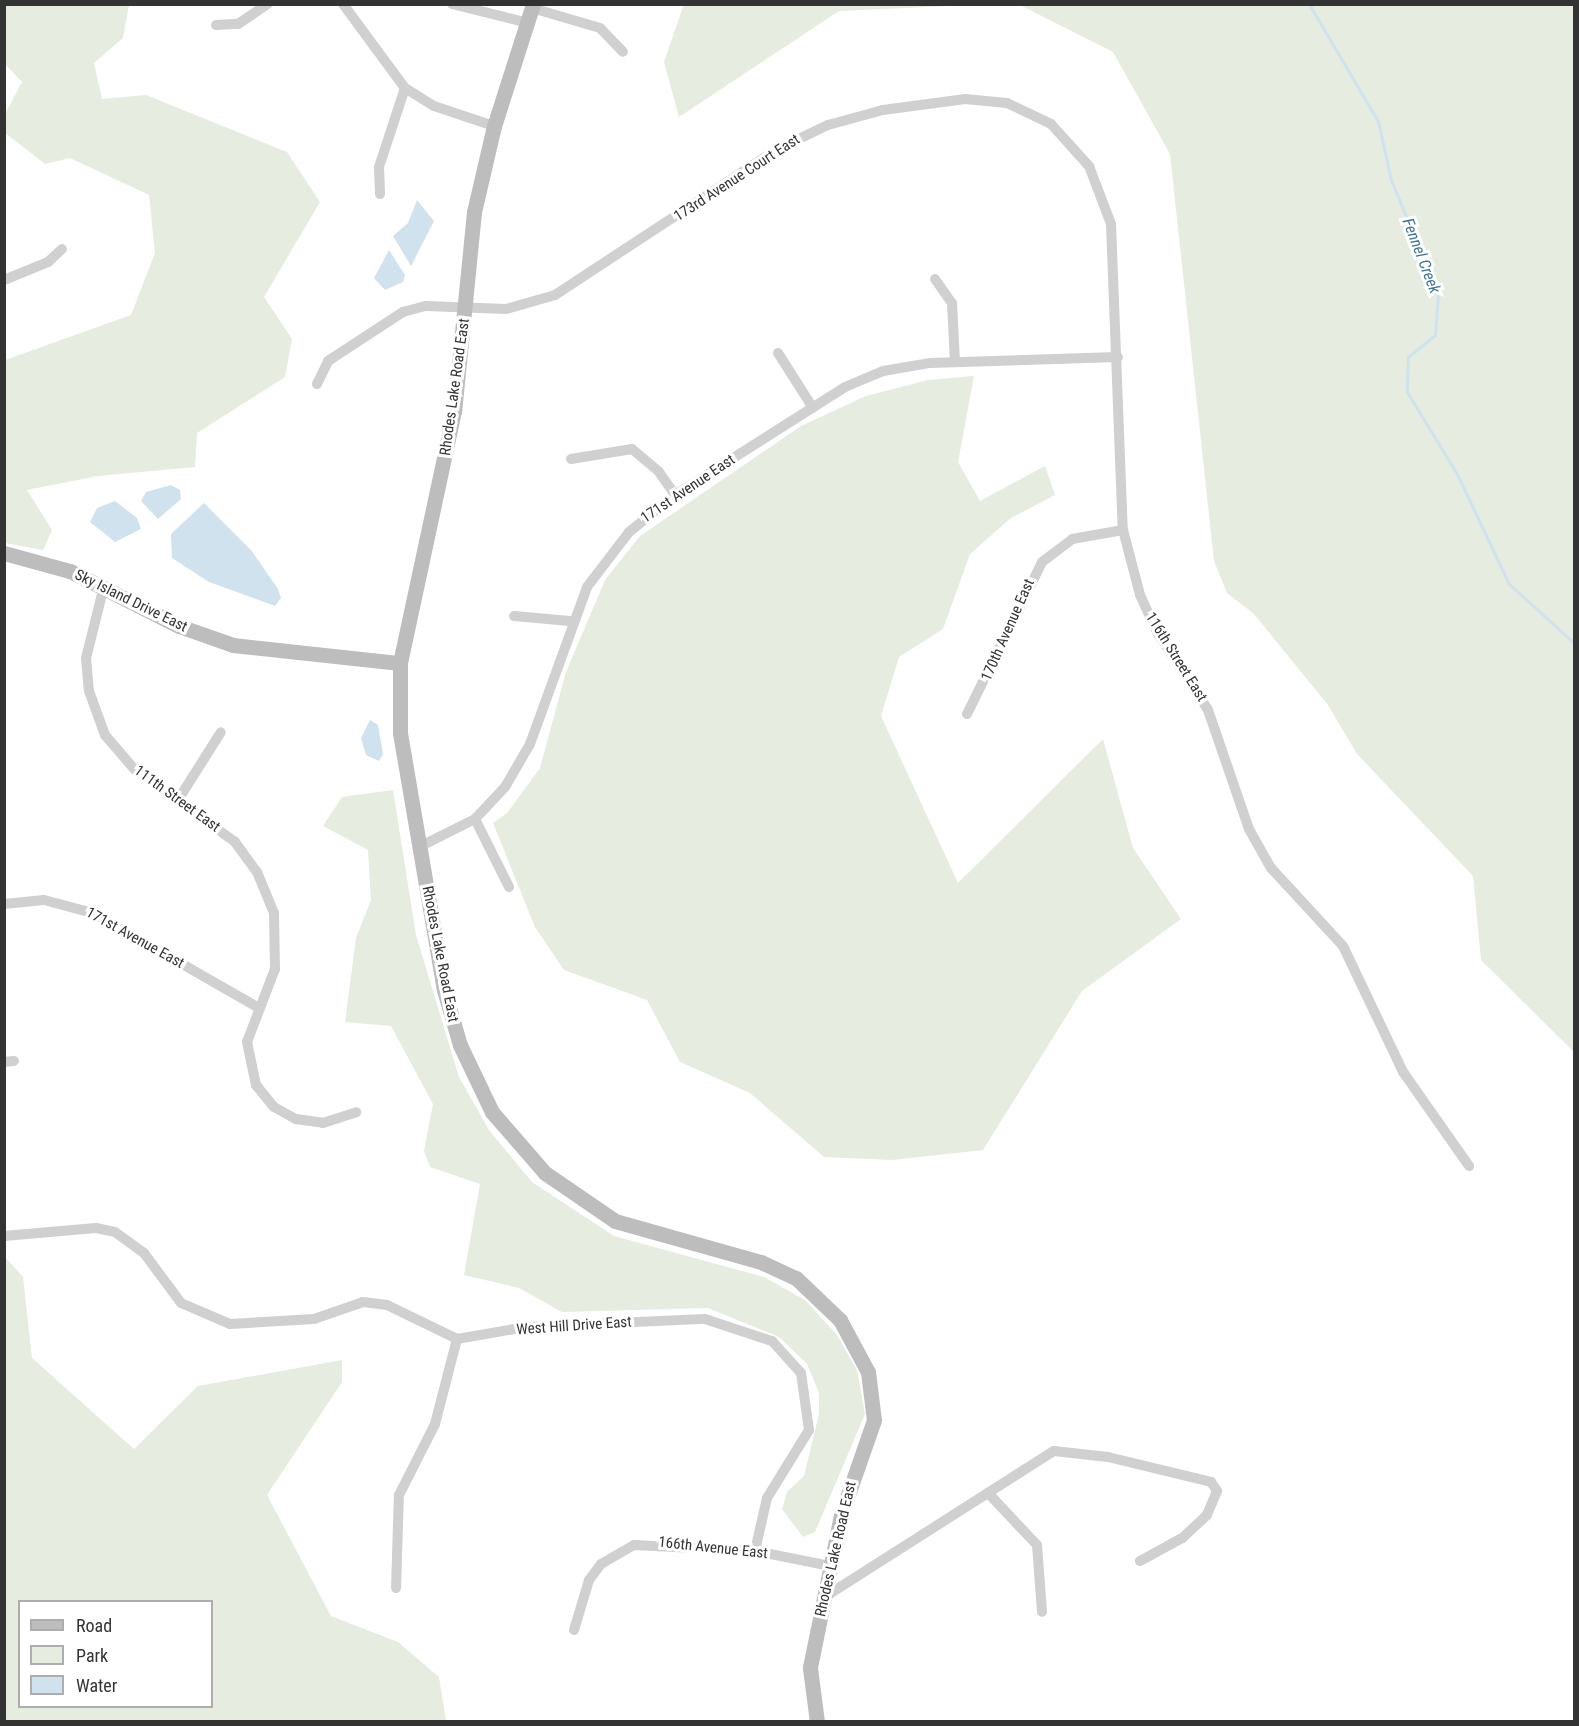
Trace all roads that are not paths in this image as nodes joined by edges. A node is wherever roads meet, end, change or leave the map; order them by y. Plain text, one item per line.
1 (268, 4) edge
2 (343, 4) edge
3 (452, 4) edge
4 (531, 12) edge
5 (216, 25) dead end
6 (623, 52) dead end
7 (405, 88) junction
8 (1026, 111) joint
9 (494, 126) junction
10 (380, 194) dead end
11 (62, 249) dead end
12 (935, 279) dead end
13 (4, 280) edge
14 (466, 307) junction
15 (778, 353) dead end
16 (1118, 357) junction
17 (956, 362) junction
18 (317, 384) dead end
19 (813, 408) junction
20 (572, 459) dead end
21 (675, 495) junction
22 (1123, 530) junction
23 (4, 554) edge
24 (104, 586) junction
25 (514, 616) dead end
26 (570, 621) junction
27 (400, 663) junction
28 (967, 714) dead end
29 (221, 732) dead end
30 (178, 800) junction
31 (475, 819) junction
32 (421, 846) junction
33 (509, 887) dead end
34 (4, 904) edge
35 (257, 1007) junction
36 (356, 1112) dead end
37 (1469, 1166) dead end
38 (4, 1236) edge
39 (457, 1339) junction
40 (988, 1493) junction
41 (755, 1551) junction
42 (1140, 1561) dead end
43 (830, 1566) junction
44 (396, 1588) dead end
45 (823, 1598) junction
46 (1042, 1612) dead end
47 (574, 1630) dead end
48 (817, 1722) edge

1 - 5 street
2 - 7 street
3 - 4 street
4 - 6 street
4 - 9 street, Rhodes Lake Road East
7 - 9 street
7 - 10 street
8 - 14 street, 173rd Avenue Court East
8 - 16 street, 116th Street East
9 - 14 street, Rhodes Lake Road East
11 - 13 street
12 - 17 street
14 - 18 street, 173rd Avenue Court East
14 - 27 street, Rhodes Lake Road East
15 - 19 street
16 - 17 street, 171st Avenue East
16 - 22 street, 116th Street East
17 - 19 street, 171st Avenue East
19 - 21 street, 171st Avenue East
20 - 21 street
21 - 26 street, 171st Avenue East
22 - 28 street, 170th Avenue East
22 - 37 street, 116th Street East
23 - 24 street, Sky Island Drive East
24 - 27 street, Sky Island Drive East
24 - 30 street, 111th Street East
25 - 26 street
26 - 31 street, 171st Avenue East
27 - 32 street, Rhodes Lake Road East
29 - 30 street
30 - 35 street, 111th Street East
31 - 32 street, 171st Avenue East
31 - 33 street
32 - 43 street, Rhodes Lake Road East
34 - 35 street, 171st Avenue East
35 - 36 street, 111th Street East
38 - 39 street
39 - 41 street, West Hill Drive East
39 - 44 street
40 - 42 street
40 - 45 street
40 - 46 street
41 - 43 street, 166th Avenue East
41 - 47 street, 166th Avenue East
43 - 45 street, Rhodes Lake Road East
45 - 48 street, Rhodes Lake Road East

